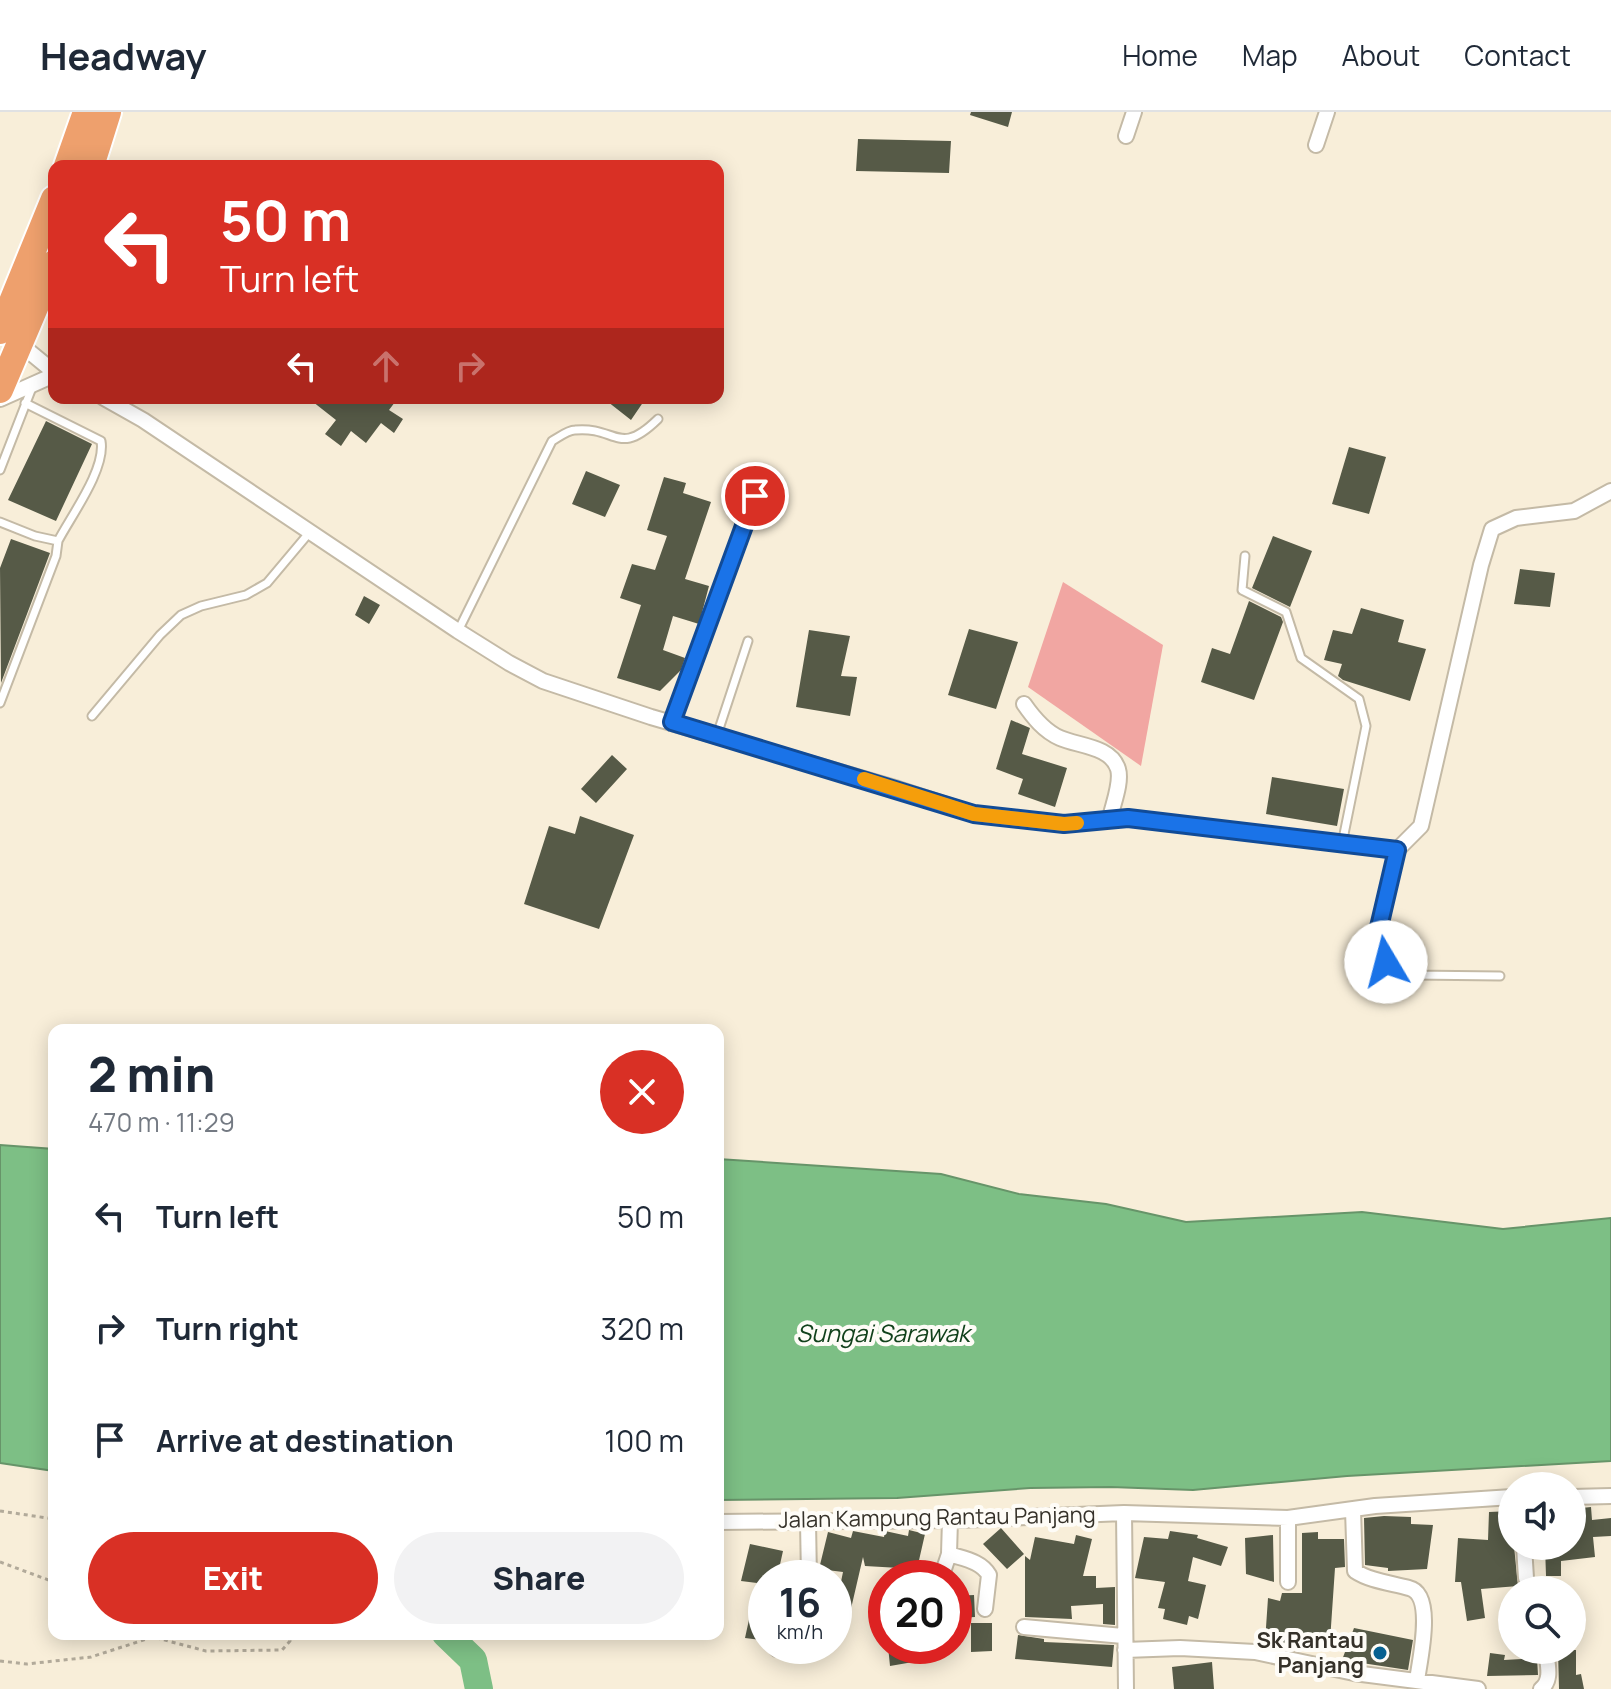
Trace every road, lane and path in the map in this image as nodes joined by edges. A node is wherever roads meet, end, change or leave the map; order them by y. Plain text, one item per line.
1 (86, 112) edge
2 (108, 112) edge
3 (1134, 112) edge
4 (1327, 112) edge
5 (1126, 136) dead end
6 (1316, 145) dead end
7 (69, 160) edge
8 (93, 160) edge
9 (48, 218) edge
10 (48, 273) edge
11 (10, 337) edge
12 (48, 368) edge
13 (48, 376) edge
14 (34, 383) junction
15 (0, 390) edge
16 (0, 399) edge
17 (25, 403) junction
18 (117, 404) edge
19 (658, 419) dead end
20 (0, 470) edge
21 (1611, 491) edge
22 (755, 496) dead end
23 (0, 522) edge
24 (309, 533) junction
25 (58, 541) junction
26 (1245, 556) dead end
27 (458, 631) junction
28 (748, 641) dead end
29 (0, 703) edge
30 (1024, 704) dead end
31 (92, 716) dead end
32 (672, 722) junction
33 (717, 735) junction
34 (1110, 818) junction
35 (1342, 844) junction
36 (1397, 850) junction
37 (1500, 976) dead end
38 (1611, 1496) edge
39 (1586, 1497) edge
40 (1498, 1498) edge
41 (1353, 1510) junction
42 (0, 1511) edge
43 (1124, 1513) junction
44 (48, 1518) edge
45 (1288, 1518) junction
46 (950, 1520) junction
47 (724, 1522) edge
48 (808, 1522) junction
49 (949, 1554) junction
50 (809, 1560) edge
51 (947, 1560) edge
52 (0, 1562) edge
53 (48, 1580) edge
54 (1288, 1582) dead end
55 (985, 1609) dead end
56 (1024, 1627) dead end
57 (137, 1640) edge
58 (168, 1640) edge
59 (290, 1640) edge
60 (1124, 1643) junction
61 (0, 1661) edge
62 (1548, 1664) edge
63 (1417, 1680) junction
64 (1438, 1687) edge
65 (1126, 1689) edge
66 (1478, 1689) edge
67 (1541, 1689) edge

1 - 7 highway
2 - 8 highway
3 - 5 street
4 - 6 street
9 - 11 highway
10 - 11 highway
11 - 12 street
11 - 15 highway
13 - 14 street
14 - 16 street
14 - 17 lane
17 - 20 lane
17 - 25 lane
18 - 24 street
19 - 27 lane
21 - 36 street
22 - 32 lane
23 - 25 lane
24 - 27 street
24 - 31 lane
25 - 29 lane
26 - 35 lane
27 - 32 street
28 - 33 lane
30 - 34 street
32 - 33 street
33 - 34 street
34 - 35 street
35 - 36 street
36 - 37 lane
38 - 39 street
40 - 41 street
41 - 45 street
41 - 63 street
42 - 44 path
43 - 45 street
43 - 46 street, Jalan Kampung Rantau Panjang
43 - 60 street, Jalan Kampung Rantau Panjang
45 - 54 street
46 - 48 street, Jalan Kampung Rantau Panjang
46 - 49 street
47 - 48 street, Jalan Kampung Rantau Panjang
48 - 50 street
49 - 51 street
49 - 55 street
52 - 53 path
56 - 60 street
57 - 61 path
58 - 59 path
60 - 63 street
60 - 65 street, Jalan Kampung Rantau Panjang
62 - 67 street
63 - 64 street
64 - 66 street

